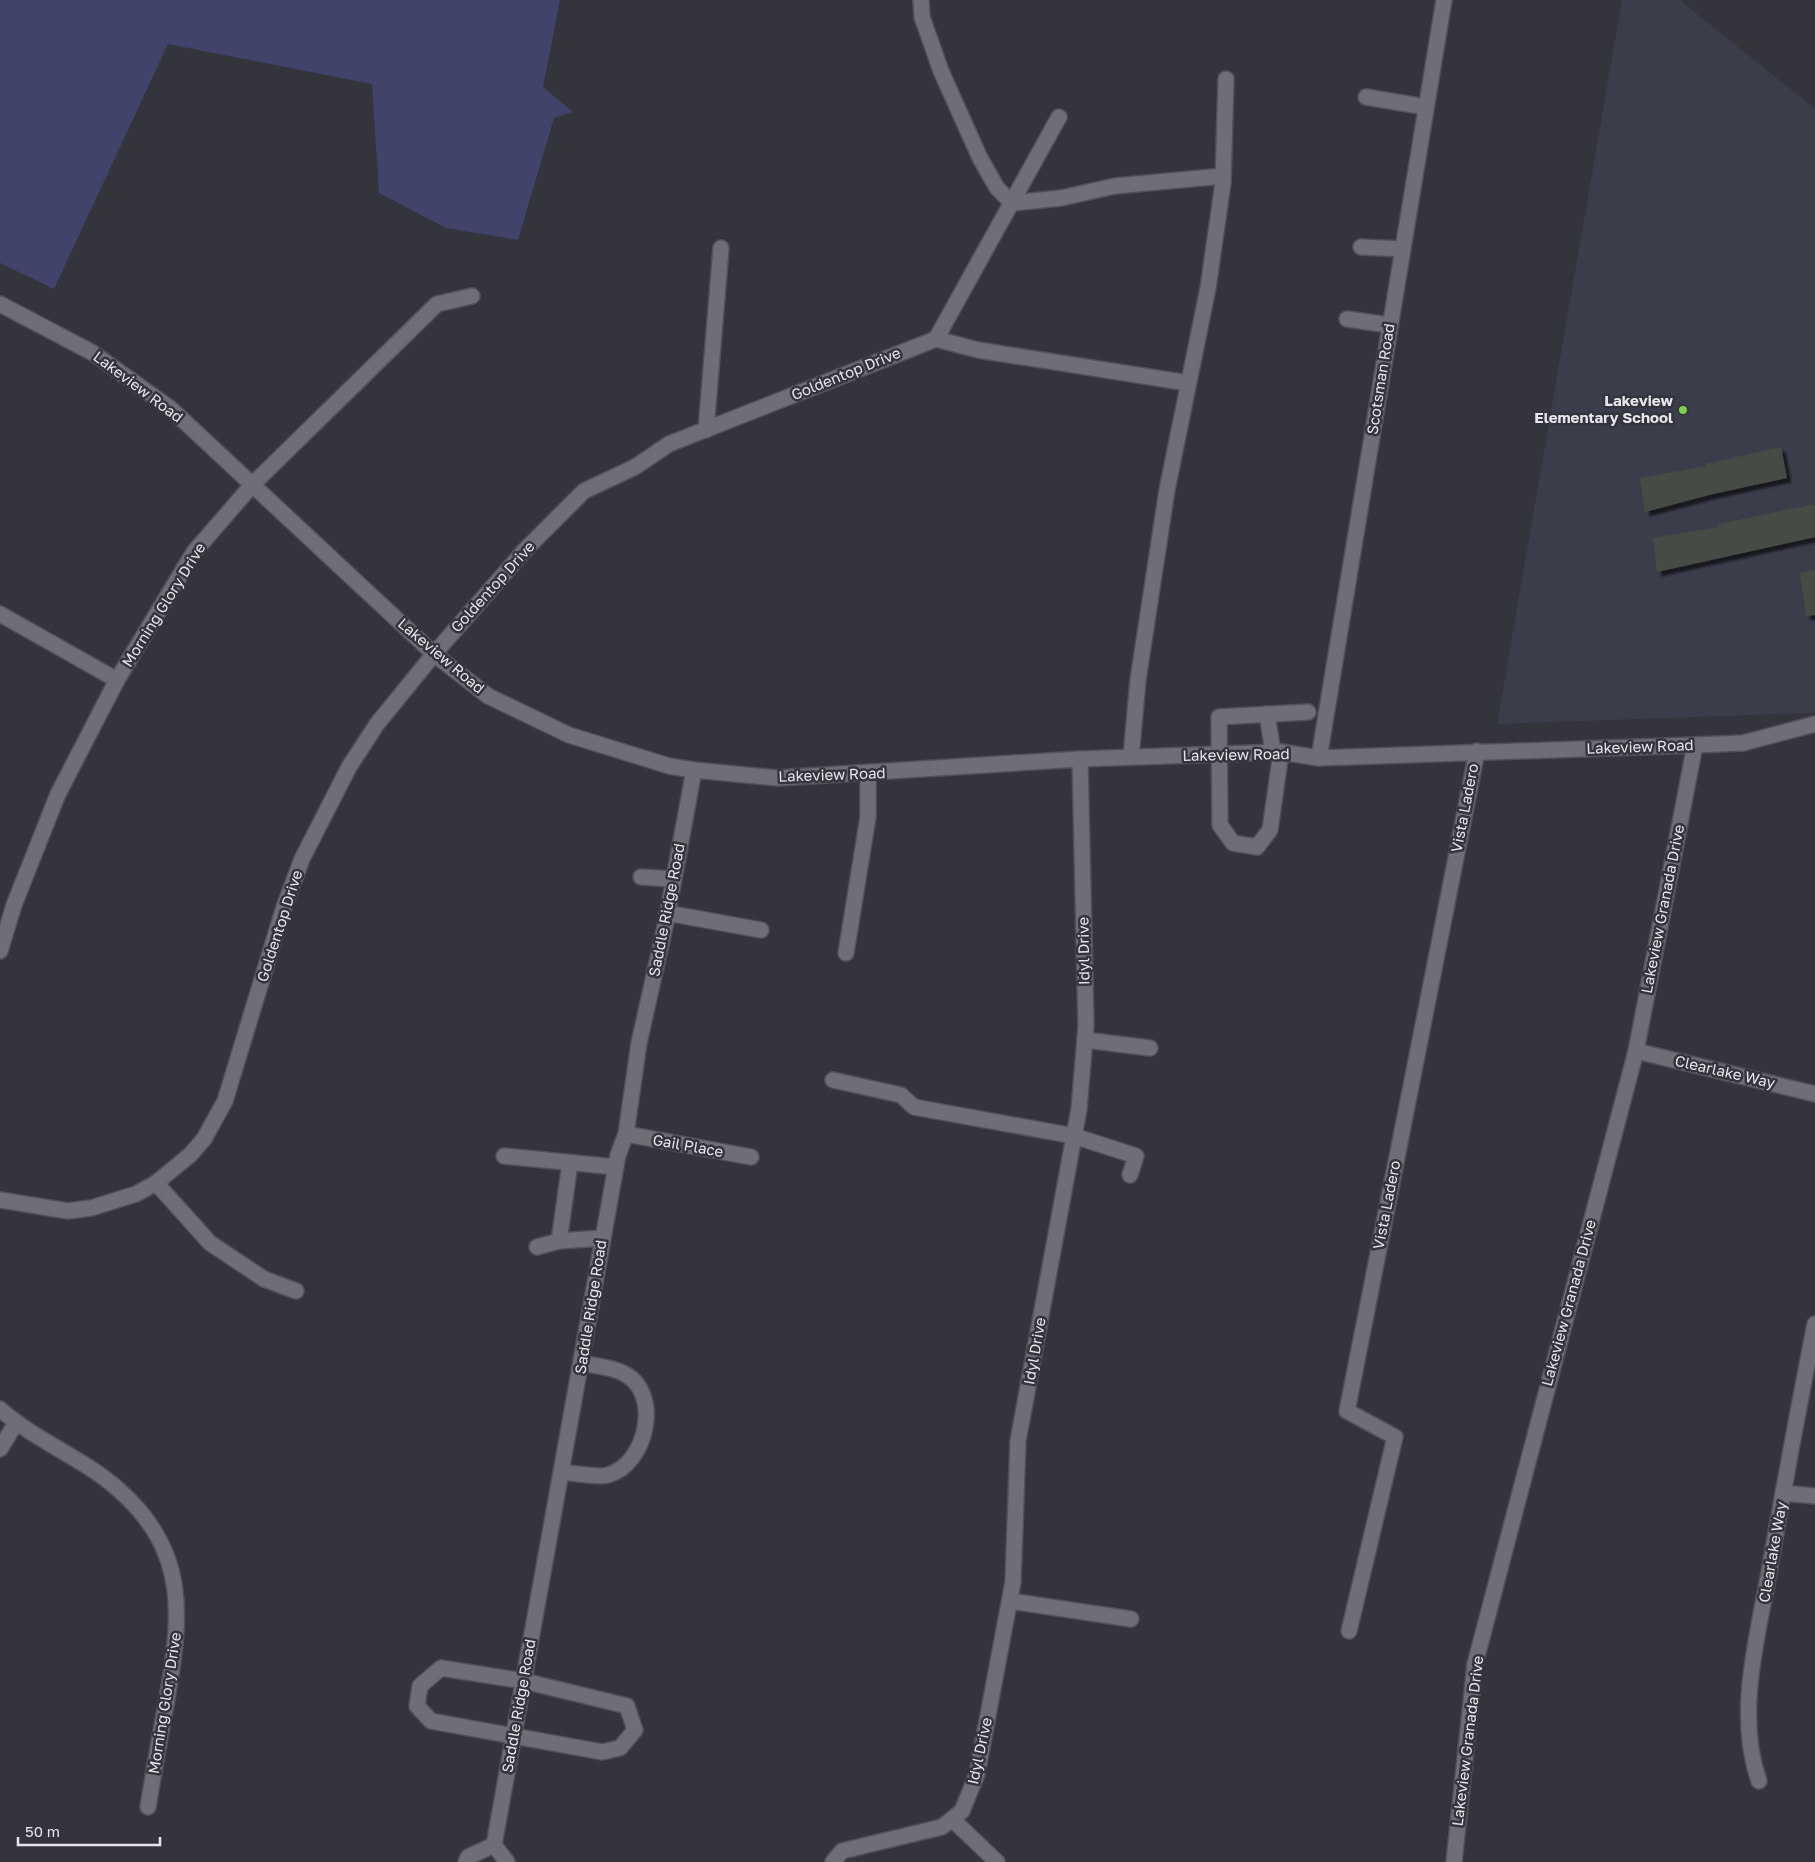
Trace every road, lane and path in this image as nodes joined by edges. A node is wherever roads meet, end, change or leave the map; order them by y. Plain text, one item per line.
1 (921, 0) edge
2 (1444, 0) edge
3 (1226, 79) dead end
4 (1366, 97) dead end
5 (1426, 106) junction
6 (1059, 118) dead end
7 (1223, 176) junction
8 (1012, 203) junction
9 (1362, 247) dead end
10 (721, 248) dead end
11 (1402, 249) junction
12 (472, 296) dead end
13 (0, 304) edge
14 (1347, 319) dead end
15 (1389, 325) junction
16 (936, 339) junction
17 (1188, 383) junction
18 (706, 430) junction
19 (253, 484) junction
20 (0, 614) edge
21 (434, 654) junction
22 (117, 680) junction
23 (1308, 712) dead end
24 (1267, 714) junction
25 (1815, 724) edge
26 (1695, 745) junction
27 (1477, 751) junction
28 (1277, 752) junction
29 (1219, 754) junction
30 (1131, 758) junction
31 (1319, 758) junction
32 (1080, 760) junction
33 (694, 770) junction
34 (868, 774) junction
35 (641, 877) dead end
36 (674, 880) junction
37 (667, 913) junction
38 (761, 930) dead end
39 (0, 950) edge
40 (846, 953) dead end
41 (1085, 1040) junction
42 (1150, 1048) dead end
43 (1636, 1051) junction
44 (833, 1080) dead end
45 (1815, 1094) edge
46 (626, 1134) junction
47 (1074, 1136) junction
48 (504, 1156) dead end
49 (751, 1157) dead end
50 (570, 1163) junction
51 (616, 1167) junction
52 (1130, 1175) dead end
53 (156, 1183) junction
54 (0, 1200) edge
55 (603, 1238) junction
56 (559, 1241) junction
57 (537, 1247) dead end
58 (296, 1291) dead end
59 (1815, 1324) edge
60 (582, 1363) junction
61 (0, 1409) edge
62 (16, 1423) junction
63 (0, 1449) edge
64 (562, 1472) junction
65 (1783, 1493) junction
66 (1815, 1496) edge
67 (1010, 1601) junction
68 (1131, 1619) dead end
69 (1349, 1631) dead end
70 (524, 1681) junction
71 (514, 1737) junction
72 (1759, 1781) dead end
73 (148, 1807) dead end
74 (953, 1820) junction
75 (494, 1845) junction
76 (838, 1856) edge
77 (466, 1862) edge
78 (507, 1862) edge
79 (997, 1862) edge
80 (1454, 1862) edge

1 - 8 street
2 - 5 street, Scotsman Road
3 - 7 street
4 - 5 street
5 - 11 street, Scotsman Road
6 - 8 street
7 - 8 street
7 - 17 street
8 - 16 street
9 - 11 street
10 - 18 street
11 - 15 street, Scotsman Road
12 - 19 street, Morning Glory Drive
13 - 19 street, Lakeview Road
14 - 15 street
15 - 31 street, Scotsman Road
16 - 17 street
16 - 18 street, Goldentop Drive
17 - 30 street
18 - 21 street, Goldentop Drive
19 - 21 street, Lakeview Road
19 - 22 street, Morning Glory Drive
20 - 22 street
21 - 33 street, Lakeview Road
21 - 53 street, Goldentop Drive
22 - 39 street, Morning Glory Drive
23 - 24 street
24 - 28 street
24 - 29 street
25 - 26 street, Lakeview Road
26 - 27 street, Lakeview Road
26 - 43 street, Lakeview Granada Drive
27 - 31 street, Lakeview Road
27 - 69 street, Vista Ladero
28 - 29 street, Lakeview Road
28 - 29 street
28 - 31 street, Lakeview Road
29 - 30 street, Lakeview Road
30 - 32 street, Lakeview Road
32 - 34 street, Lakeview Road
32 - 41 street, Idyl Drive
33 - 34 street, Lakeview Road
33 - 36 street, Saddle Ridge Road
34 - 40 street
35 - 36 street
36 - 37 street, Saddle Ridge Road
37 - 38 street
37 - 46 street, Saddle Ridge Road
41 - 42 street
41 - 47 street, Idyl Drive
43 - 45 street, Clearlake Way
43 - 80 street, Lakeview Granada Drive
44 - 47 street
46 - 49 street, Gail Place
46 - 51 street, Saddle Ridge Road
47 - 52 street
47 - 67 street, Idyl Drive
48 - 50 street
50 - 51 street
50 - 56 street
51 - 55 street, Saddle Ridge Road
53 - 54 street, Goldentop Drive
53 - 58 street
55 - 56 street
55 - 60 street, Saddle Ridge Road
56 - 57 street
59 - 65 street, Clearlake Way
60 - 64 street, Saddle Ridge Road
60 - 64 street
61 - 62 street, Morning Glory Drive
62 - 63 street
62 - 73 street, Morning Glory Drive
64 - 70 street, Saddle Ridge Road
65 - 66 street
65 - 72 street, Clearlake Way
67 - 68 street
67 - 74 street, Idyl Drive
70 - 71 street, Saddle Ridge Road
70 - 71 street
70 - 71 street
71 - 75 street, Saddle Ridge Road
74 - 76 street, Idyl Drive
74 - 79 street
75 - 77 street
75 - 78 street

